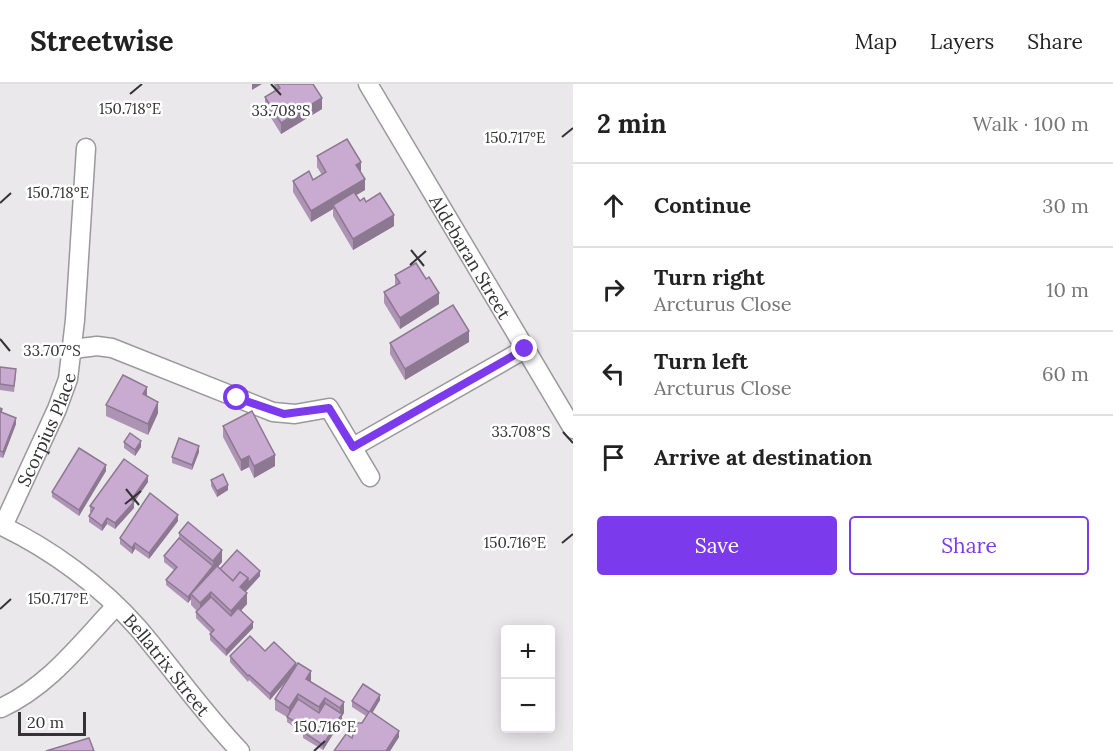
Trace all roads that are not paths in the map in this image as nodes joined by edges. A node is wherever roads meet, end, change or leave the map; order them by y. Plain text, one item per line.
1 (368, 84) edge
2 (86, 148) dead end
3 (73, 349) junction
4 (525, 349) junction
5 (573, 429) edge
6 (353, 447) junction
7 (370, 477) dead end
8 (1, 526) edge
9 (116, 606) junction
10 (1, 708) edge
11 (240, 751) edge

1 - 4 street, Aldebaran Street
2 - 3 street, Scorpius Place
3 - 6 street
3 - 8 street, Scorpius Place
4 - 5 street, Aldebaran Street
4 - 6 street
6 - 7 street
8 - 9 street, Bellatrix Street
9 - 10 street
9 - 11 street, Bellatrix Street

